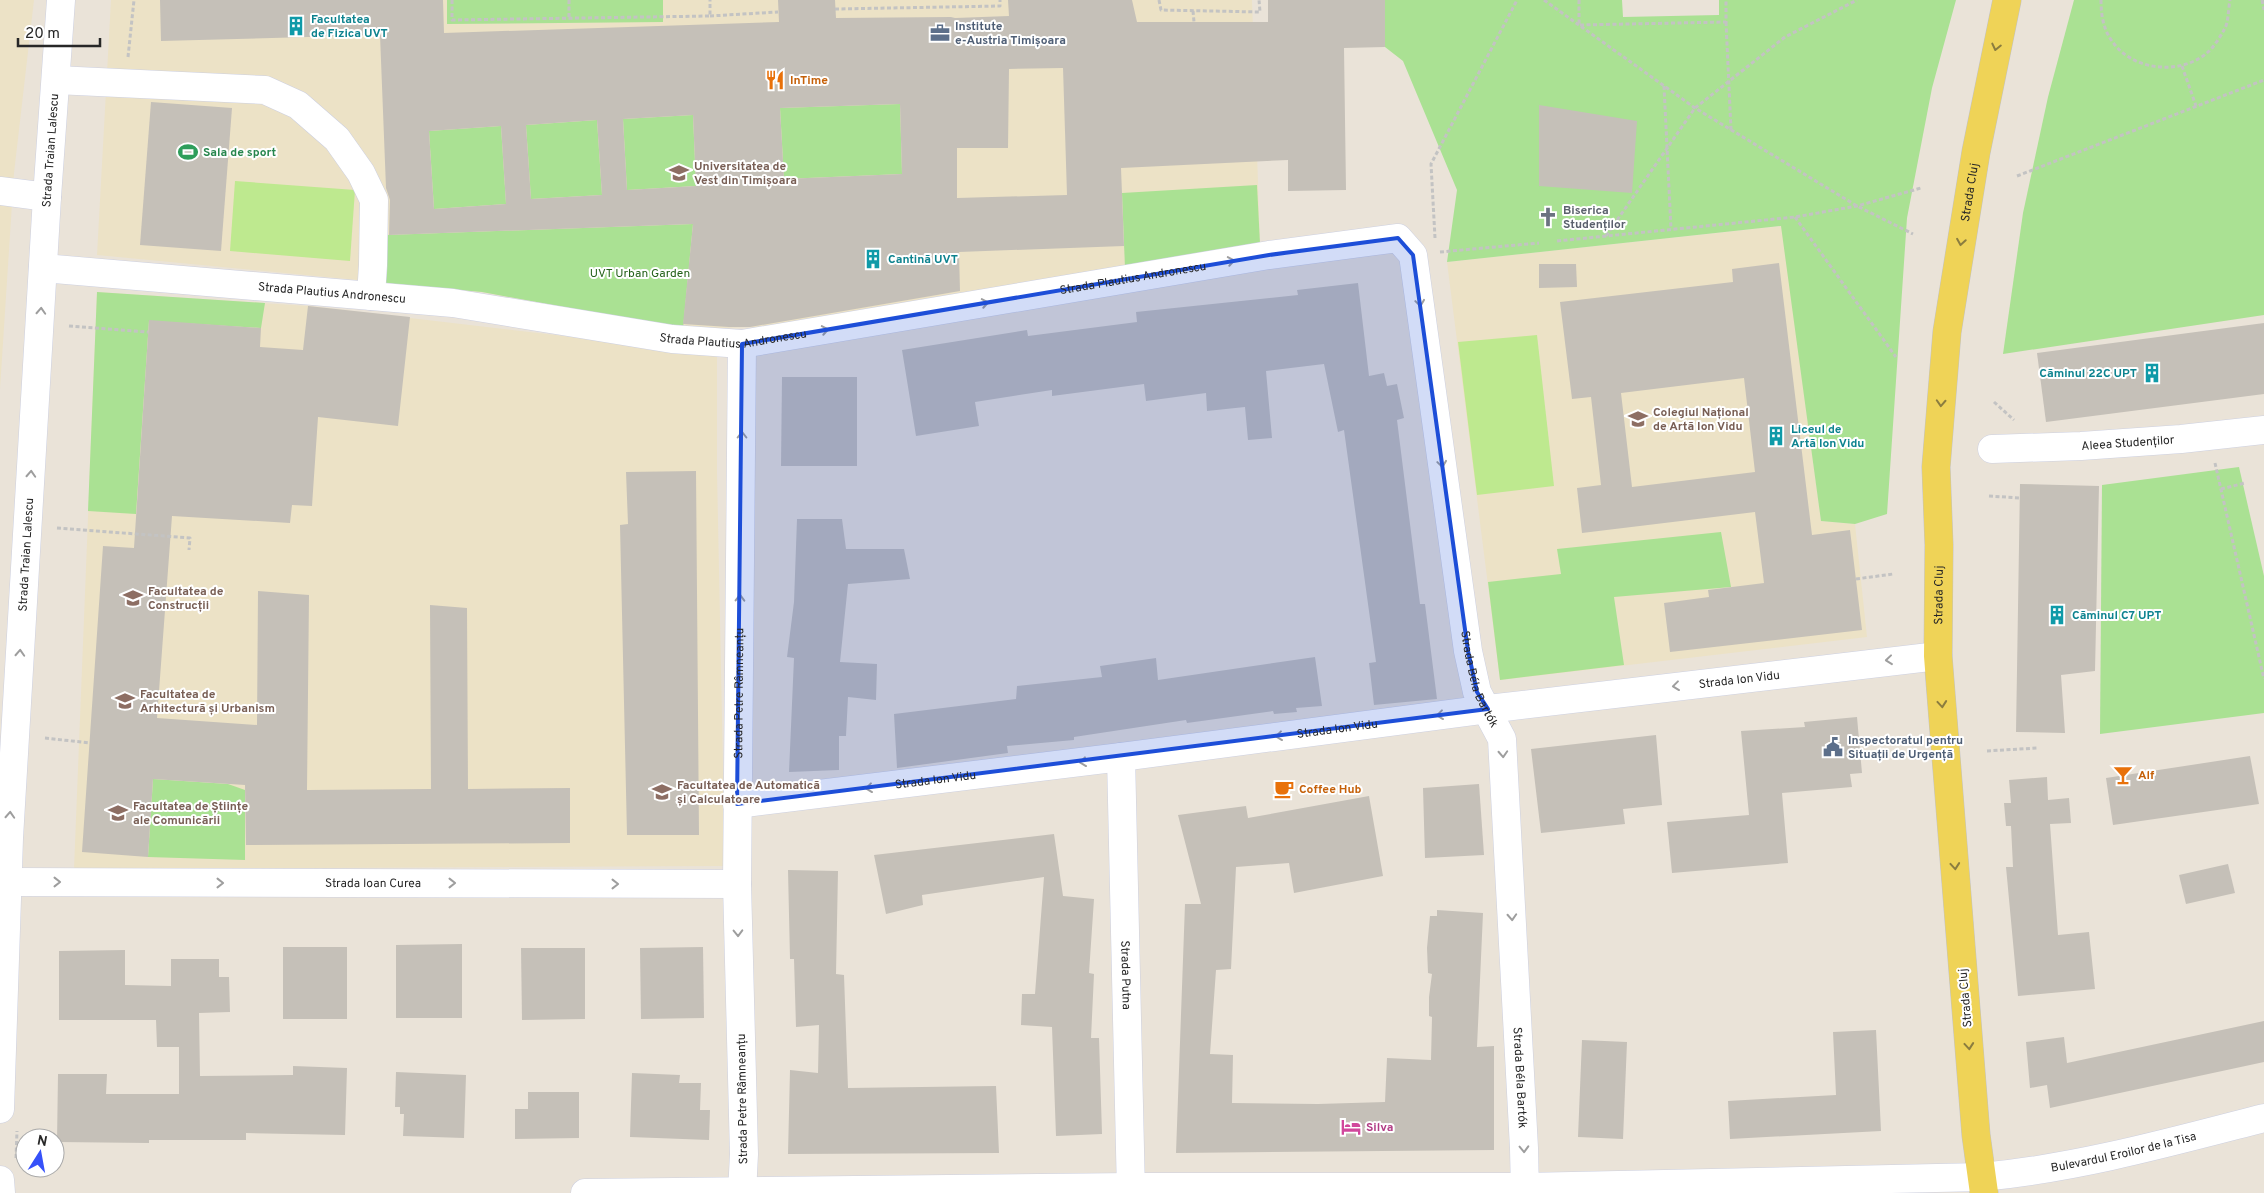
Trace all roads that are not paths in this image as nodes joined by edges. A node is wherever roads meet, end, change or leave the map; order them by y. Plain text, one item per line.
1 (61, 0) edge
2 (2008, 0) edge
3 (56, 80) junction
4 (0, 191) edge
5 (47, 197) junction
6 (1425, 254) joint
7 (43, 268) junction
8 (371, 296) junction
9 (742, 344) junction
10 (2264, 430) edge
11 (1992, 449) dead end
12 (1938, 656) junction
13 (1488, 709) junction
14 (1121, 757) junction
15 (737, 804) junction
16 (6, 865) edge
17 (737, 884) junction
18 (0, 1109) edge
19 (2264, 1118) edge
20 (0, 1180) edge
21 (1983, 1185) edge
22 (1131, 1190) edge
23 (1525, 1190) edge
24 (913, 1191) edge
25 (742, 1192) edge
26 (2, 1193) edge
27 (585, 1193) edge

1 - 3 street, Strada Traian Lalescu
2 -> 12 main road, Strada Cluj
3 - 5 street, Strada Traian Lalescu
3 - 8 street
4 - 5 street
5 - 7 street, Strada Traian Lalescu
9 -> 6 street, Strada Plautius Andronescu
6 -> 13 street, Strada Béla Bartók
7 - 8 street, Strada Plautius Andronescu
16 -> 7 street, Strada Traian Lalescu
8 - 9 street, Strada Plautius Andronescu
15 -> 9 street, Strada Petre Râmneanțu
10 - 11 street, Aleea Studenților
12 -> 13 street, Strada Ion Vidu
12 -> 21 main road, Strada Cluj
13 -> 14 street, Strada Ion Vidu
13 -> 23 street, Strada Béla Bartók
14 -> 15 street, Strada Ion Vidu
14 - 22 street, Strada Putna
15 - 17 street, Strada Petre Râmneanțu
16 -> 17 street, Strada Ioan Curea
16 - 18 street, Strada Traian Lalescu
17 -> 25 street, Strada Petre Râmneanțu
19 - 21 street, Bulevardul Eroilor de la Tisa
20 - 26 street
21 - 23 street, Bulevardul Eroilor de la Tisa
22 - 23 street, Bulevardul Eroilor de la Tisa
22 - 24 street, Bulevardul Eroilor de la Tisa
24 - 25 street, Bulevardul Eroilor de la Tisa
25 - 27 street, Bulevardul Eroilor de la Tisa

